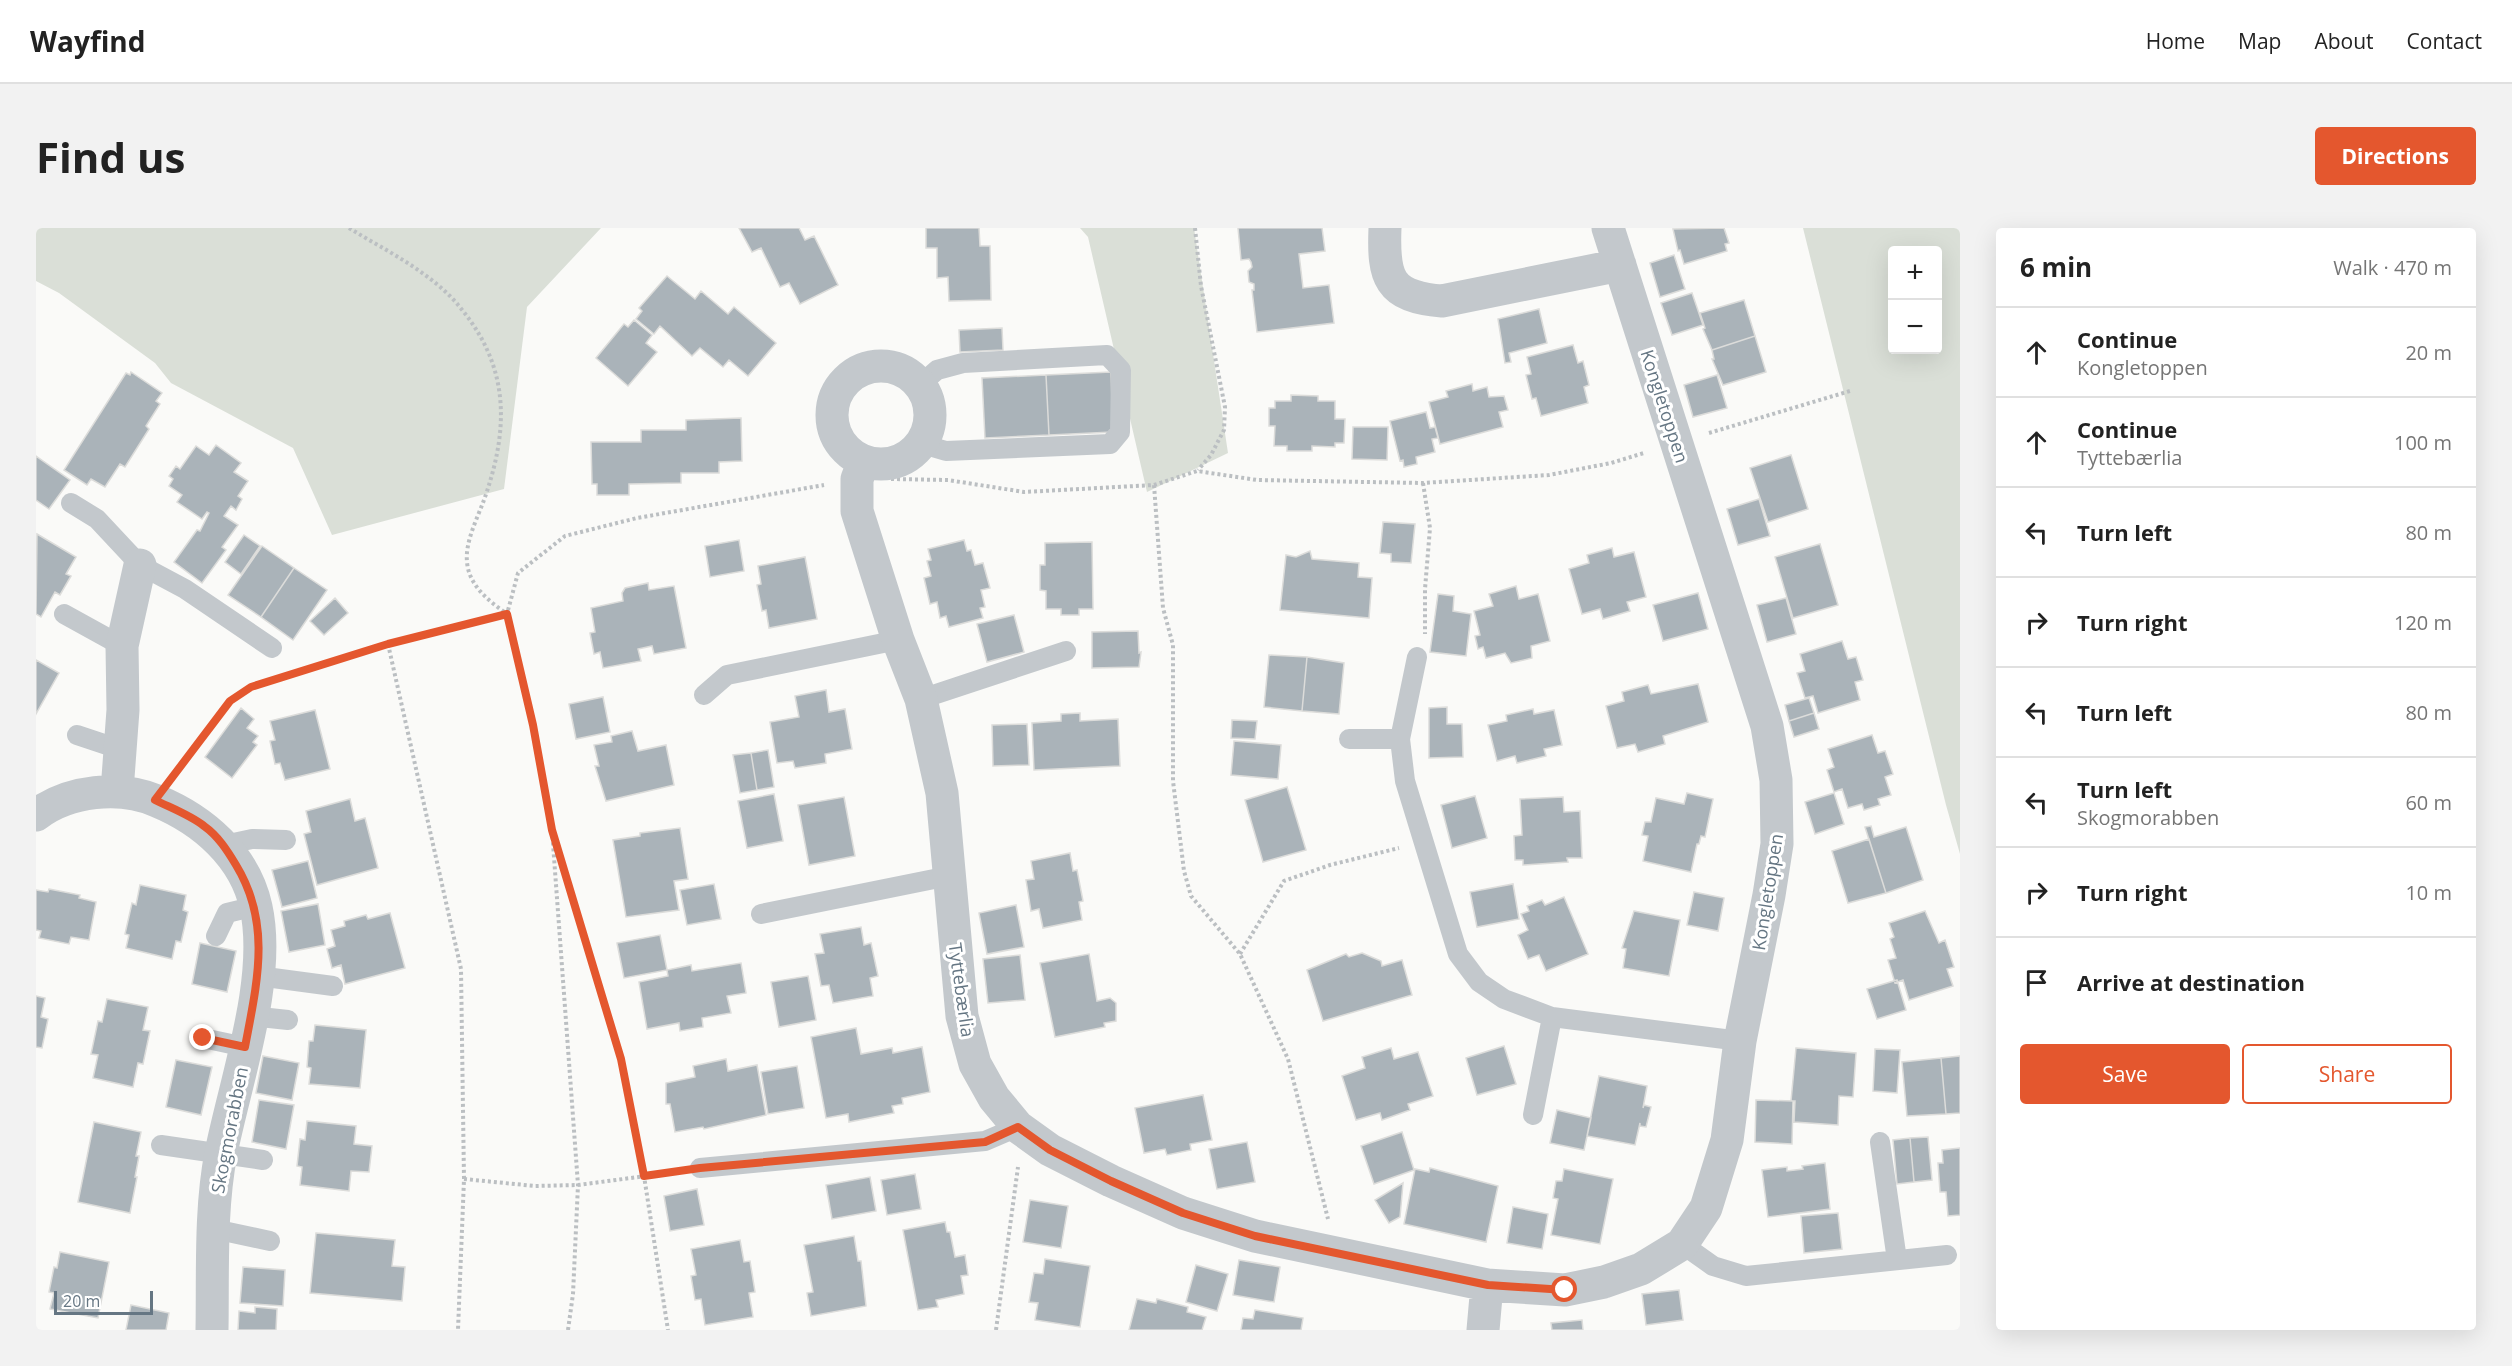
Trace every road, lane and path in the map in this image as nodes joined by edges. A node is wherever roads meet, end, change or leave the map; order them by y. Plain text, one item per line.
1 (349, 228) edge
2 (1195, 228) edge
3 (1385, 228) edge
4 (1608, 228) edge
5 (1620, 265) junction
6 (921, 384) junction
7 (1850, 391) dead end
8 (1677, 443) junction
9 (922, 444) junction
10 (860, 470) junction
11 (1197, 471) junction
12 (1423, 483) junction
13 (1154, 485) junction
14 (71, 503) dead end
15 (140, 565) junction
16 (64, 614) dead end
17 (507, 614) junction
18 (898, 640) junction
19 (388, 644) junction
20 (122, 646) junction
21 (272, 648) dead end
22 (1066, 651) dead end
23 (1417, 657) joint
24 (704, 695) dead end
25 (921, 699) junction
26 (77, 735) dead end
27 (1349, 739) dead end
28 (1400, 739) junction
29 (119, 749) junction
30 (117, 791) junction
31 (155, 800) junction
32 (37, 811) edge
33 (552, 830) junction
34 (286, 840) dead end
35 (1423, 842) junction
36 (224, 845) junction
37 (949, 876) junction
38 (256, 906) junction
39 (761, 914) dead end
40 (216, 936) dead end
41 (1239, 954) junction
42 (258, 976) junction
43 (333, 986) dead end
44 (1552, 1017) junction
45 (288, 1020) dead end
46 (248, 1032) junction
47 (203, 1038) dead end
48 (1740, 1041) junction
49 (1533, 1115) dead end
50 (1024, 1132) junction
51 (1880, 1142) dead end
52 (161, 1145) dead end
53 (221, 1154) junction
54 (263, 1160) dead end
55 (700, 1168) joint
56 (644, 1176) junction
57 (464, 1179) junction
58 (578, 1185) junction
59 (214, 1229) junction
60 (270, 1240) dead end
61 (1682, 1244) junction
62 (1336, 1253) junction
63 (1947, 1255) dead end
64 (1897, 1260) junction
65 (1488, 1285) junction
66 (212, 1330) edge
67 (458, 1330) edge
68 (568, 1330) edge
69 (668, 1330) edge
70 (996, 1330) edge
71 (1483, 1330) edge

1 - 17 path
2 - 11 path
3 - 5 street
4 - 5 street, Kongletoppen
5 - 8 street, Kongletoppen
6 - 9 street
6 - 9 lane
6 - 10 street
7 - 8 path
8 - 12 path
8 - 48 street, Kongletoppen
9 - 10 street
10 - 13 path
10 - 17 path
10 - 18 street, Tyttebærlia
11 - 12 path
11 - 13 path
12 - 23 path
13 - 41 path
14 - 15 lane
15 - 20 street
15 - 21 lane
16 - 20 lane
17 - 19 path
17 - 33 path
18 - 24 lane
18 - 25 street, Tyttebærlia
19 - 31 path
19 - 57 path
20 - 29 street
22 - 25 lane
23 - 28 lane
25 - 37 street, Tyttebærlia
26 - 29 lane
27 - 28 lane
28 - 35 lane
29 - 30 street
30 - 31 street, Skogmorabben
30 - 32 street, Skogmorabben
31 - 36 street, Skogmorabben
33 - 56 path
33 - 58 path
34 - 36 lane
35 - 41 path
35 - 44 lane
36 - 38 street, Skogmorabben
37 - 39 lane
37 - 50 street, Tyttebærlia
38 - 40 lane
38 - 42 street, Skogmorabben
41 - 62 path
42 - 43 lane
42 - 46 street, Skogmorabben
44 - 48 lane
44 - 49 lane
45 - 46 lane
46 - 47 lane
46 - 53 street, Skogmorabben
48 - 61 street, Kongletoppen
50 - 55 lane
50 - 62 street, Tyttebærlia
50 - 70 path
51 - 64 lane
52 - 53 lane
53 - 54 lane
53 - 59 street, Skogmorabben
55 - 56 path
56 - 58 path
56 - 69 path
57 - 58 path
57 - 67 path
58 - 68 path
59 - 60 lane
59 - 66 street, Skogmorabben
61 - 64 lane
61 - 65 street, Kongletoppen
62 - 65 street, Tyttebærlia
63 - 64 lane
65 - 71 street

